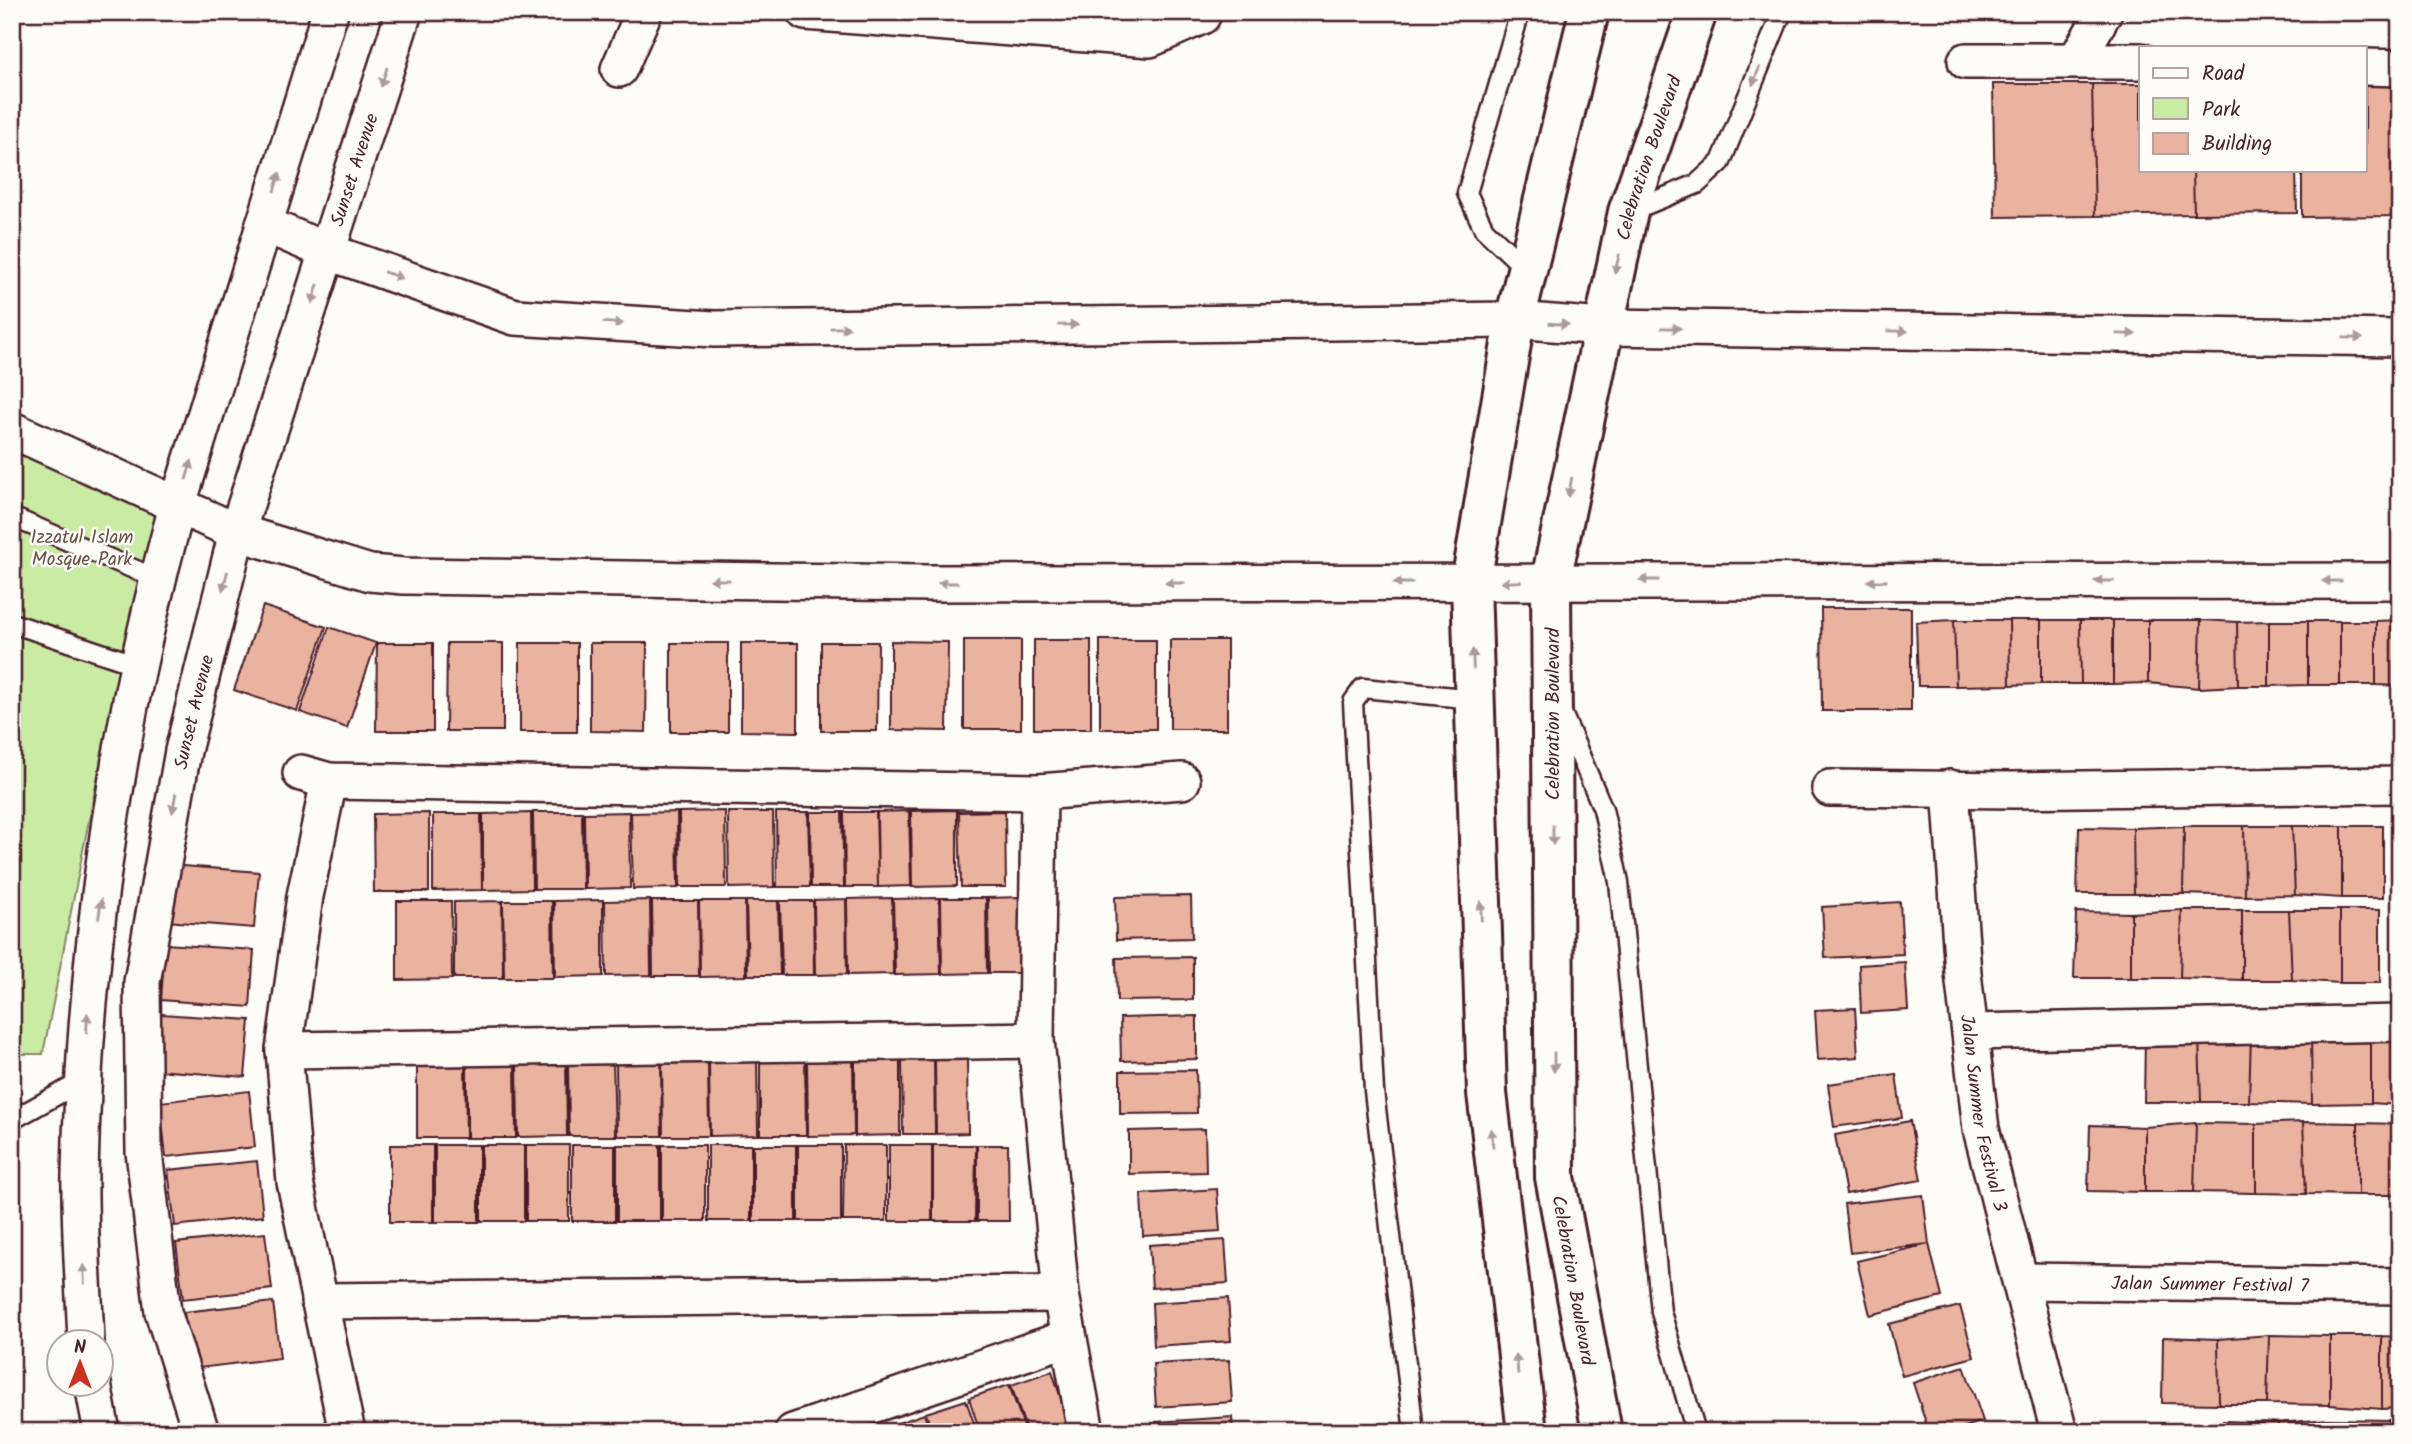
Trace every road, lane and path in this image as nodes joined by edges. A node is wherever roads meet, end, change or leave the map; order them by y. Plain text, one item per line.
1 (330, 12) edge
2 (404, 12) edge
3 (644, 12) edge
4 (805, 12) edge
5 (1520, 12) edge
6 (1589, 12) edge
7 (1697, 12) edge
8 (1782, 12) edge
9 (2104, 12) edge
10 (1198, 14) edge
11 (2077, 59) junction
12 (1966, 61) dead end
13 (2139, 61) edge
14 (2366, 67) edge
15 (2400, 68) edge
16 (619, 69) dead end
17 (1628, 212) junction
18 (264, 224) junction
19 (329, 252) junction
20 (1526, 270) junction
21 (1514, 320) junction
22 (1603, 327) junction
23 (2400, 338) edge
24 (12, 430) edge
25 (177, 507) junction
26 (12, 517) edge
27 (237, 532) junction
28 (157, 579) junction
29 (1551, 580) junction
30 (2400, 581) edge
31 (1471, 583) junction
32 (12, 623) edge
33 (140, 666) junction
34 (1551, 690) junction
35 (1474, 699) junction
36 (1182, 781) dead end
37 (2400, 785) edge
38 (1830, 788) dead end
39 (1950, 788) junction
40 (1039, 792) junction
41 (2400, 1023) edge
42 (1970, 1032) junction
43 (1036, 1040) junction
44 (284, 1050) junction
45 (84, 1080) junction
46 (12, 1120) edge
47 (2021, 1281) junction
48 (2400, 1286) edge
49 (1061, 1294) junction
50 (319, 1301) junction
51 (85, 1328) edge
52 (1068, 1338) junction
53 (96, 1398) edge
54 (102, 1432) edge
55 (201, 1432) edge
56 (347, 1432) edge
57 (793, 1432) edge
58 (1086, 1432) edge
59 (1414, 1432) edge
60 (1527, 1432) edge
61 (1602, 1432) edge
62 (1696, 1432) edge
63 (2059, 1432) edge

18 -> 1 street
2 -> 19 street, Sunset Avenue
3 - 16 street
4 - 10 street
5 - 20 lane
6 - 20 street
7 - 17 street, Celebration Boulevard
8 -> 17 lane
9 - 11 street
11 - 12 street
11 - 13 street
14 - 15 street
17 -> 22 street, Celebration Boulevard
18 - 19 street
25 -> 18 street
19 -> 21 street
19 -> 27 street, Sunset Avenue
20 - 21 street
21 -> 22 street
21 - 31 street
22 -> 23 street
22 -> 29 street, Celebration Boulevard
24 - 25 street
25 - 27 street
25 - 28 street
26 - 28 lane
31 -> 27 street
27 -> 55 street, Sunset Avenue
28 - 33 street
30 -> 29 street
29 -> 31 street
29 - 34 street, Celebration Boulevard
35 -> 31 street
32 - 33 lane
45 -> 33 street
34 -> 61 street, Celebration Boulevard
34 - 62 lane
35 - 59 lane
60 -> 35 street
36 - 40 street
37 - 39 street
38 - 39 street
39 - 42 street, Jalan Summer Festival 3
40 - 43 street
40 - 44 street
41 - 42 street
42 - 47 street, Jalan Summer Festival 3
43 - 44 street
43 - 49 street
44 - 50 street
45 - 46 lane
51 -> 45 street
47 - 48 street, Jalan Summer Festival 7
47 - 63 street, Jalan Summer Festival 3
49 - 50 street
49 - 52 street
50 - 56 street
52 - 57 street
52 - 58 street
53 - 54 street

